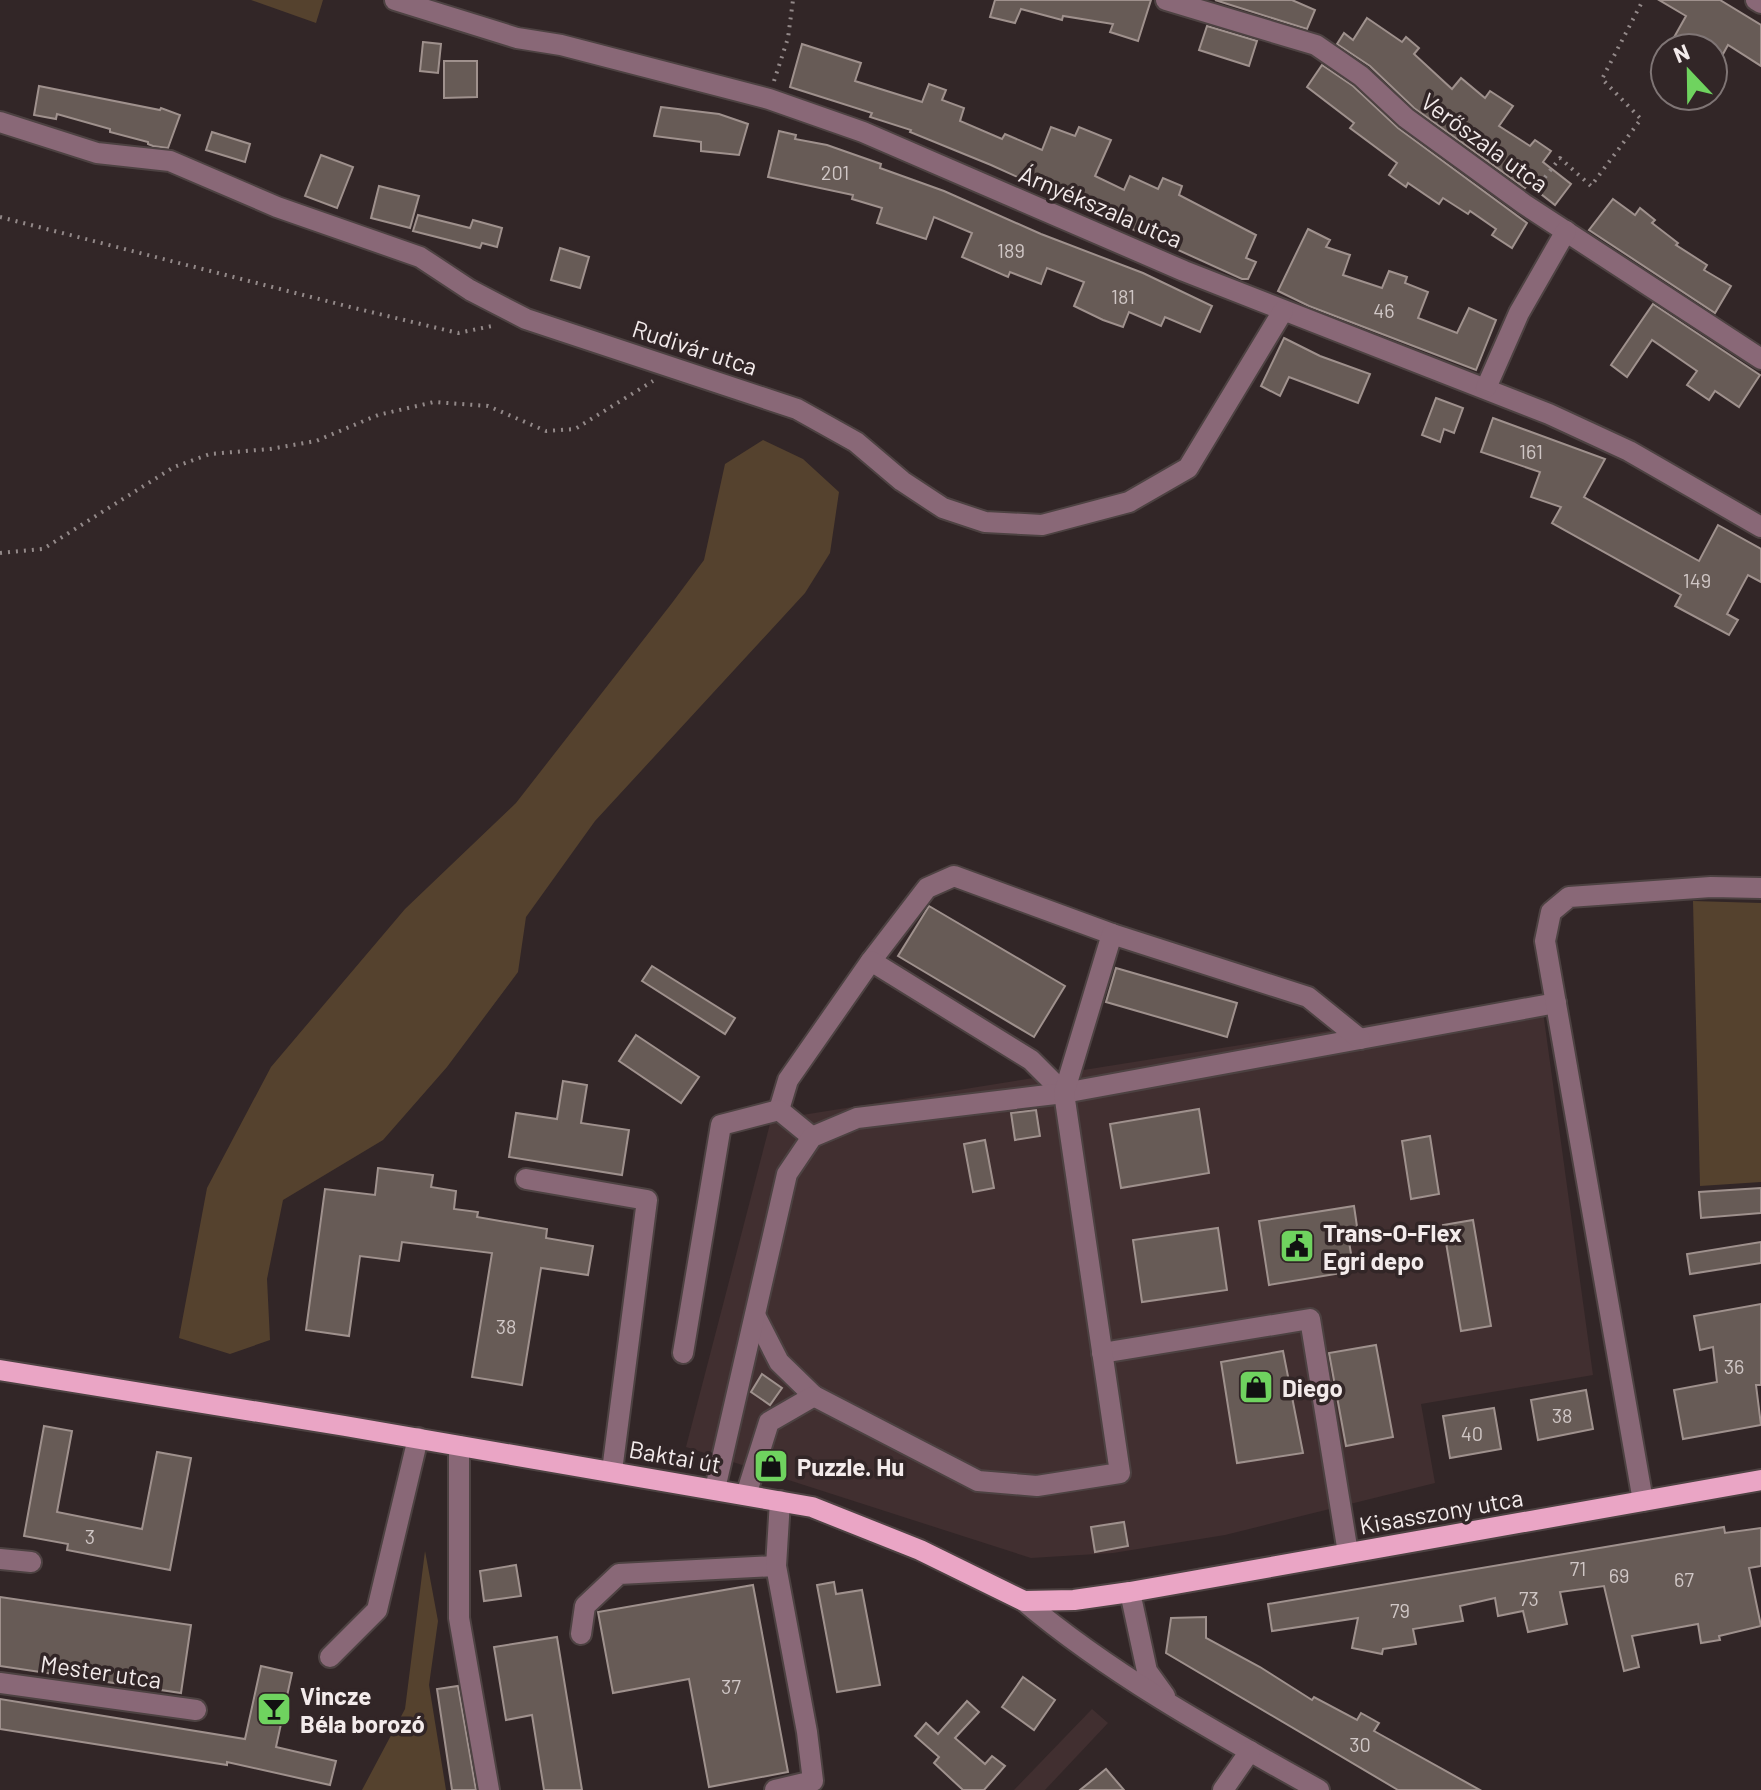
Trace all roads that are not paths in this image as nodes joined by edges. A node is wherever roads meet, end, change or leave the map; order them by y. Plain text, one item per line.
1 (395, 0) edge
2 (1166, 0) edge
3 (1756, 0) edge
4 (1761, 3) edge
5 (0, 122) edge
6 (1566, 231) junction
7 (1283, 311) junction
8 (1761, 359) edge
9 (1486, 388) junction
10 (1761, 527) edge
11 (1761, 888) edge
12 (1112, 934) junction
13 (871, 961) junction
14 (1556, 1003) junction
15 (1360, 1039) junction
16 (1064, 1093) junction
17 (779, 1110) junction
18 (812, 1137) junction
19 (526, 1179) dead end
20 (756, 1317) junction
21 (683, 1353) dead end
22 (1102, 1353) junction
23 (0, 1370) edge
24 (814, 1396) junction
25 (418, 1438) junction
26 (459, 1446) junction
27 (612, 1471) junction
28 (1761, 1480) edge
29 (715, 1489) junction
30 (746, 1495) junction
31 (780, 1501) junction
32 (1643, 1501) junction
33 (1348, 1553) junction
34 (0, 1559) edge
35 (31, 1562) dead end
36 (776, 1566) junction
37 (1130, 1592) junction
38 (1024, 1601) junction
39 (581, 1634) dead end
40 (330, 1657) dead end
41 (0, 1683) edge
42 (1170, 1702) junction
43 (196, 1710) dead end
44 (1250, 1751) junction
45 (489, 1790) edge
46 (775, 1790) edge
47 (1223, 1790) edge
48 (1319, 1790) edge

1 - 7 street, Árnyékszala utca
2 - 6 street, Verőszala utca
3 - 4 street
5 - 7 street, Rudivár utca
6 - 8 street, Verőszala utca
6 - 9 street
7 - 9 street, Árnyékszala utca
9 - 10 street, Árnyékszala utca
11 - 14 street
12 - 13 street
12 - 15 street
12 - 16 street
13 - 16 street
13 - 17 street
14 - 15 street
14 - 32 street
15 - 16 street
16 - 18 street
16 - 22 street
17 - 18 street
17 - 21 street
18 - 20 street
19 - 27 street
20 - 24 street
20 - 29 street
22 - 24 street
22 - 33 street
23 - 25 main road, Baktai út
24 - 30 street
25 - 26 main road, Baktai út
25 - 40 street
26 - 27 main road, Baktai út
26 - 45 street
27 - 29 main road, Baktai út
28 - 32 main road, Kisasszony utca
29 - 30 main road, Baktai út
30 - 31 main road, Baktai út
31 - 36 street
31 - 38 main road, Baktai út
32 - 33 main road, Kisasszony utca
33 - 37 main road, Kisasszony utca
34 - 35 street
36 - 39 street
36 - 46 street
37 - 38 main road, Baktai út
37 - 42 street
38 - 42 street
41 - 43 street, Mester utca
42 - 44 street
44 - 47 street
44 - 48 street

